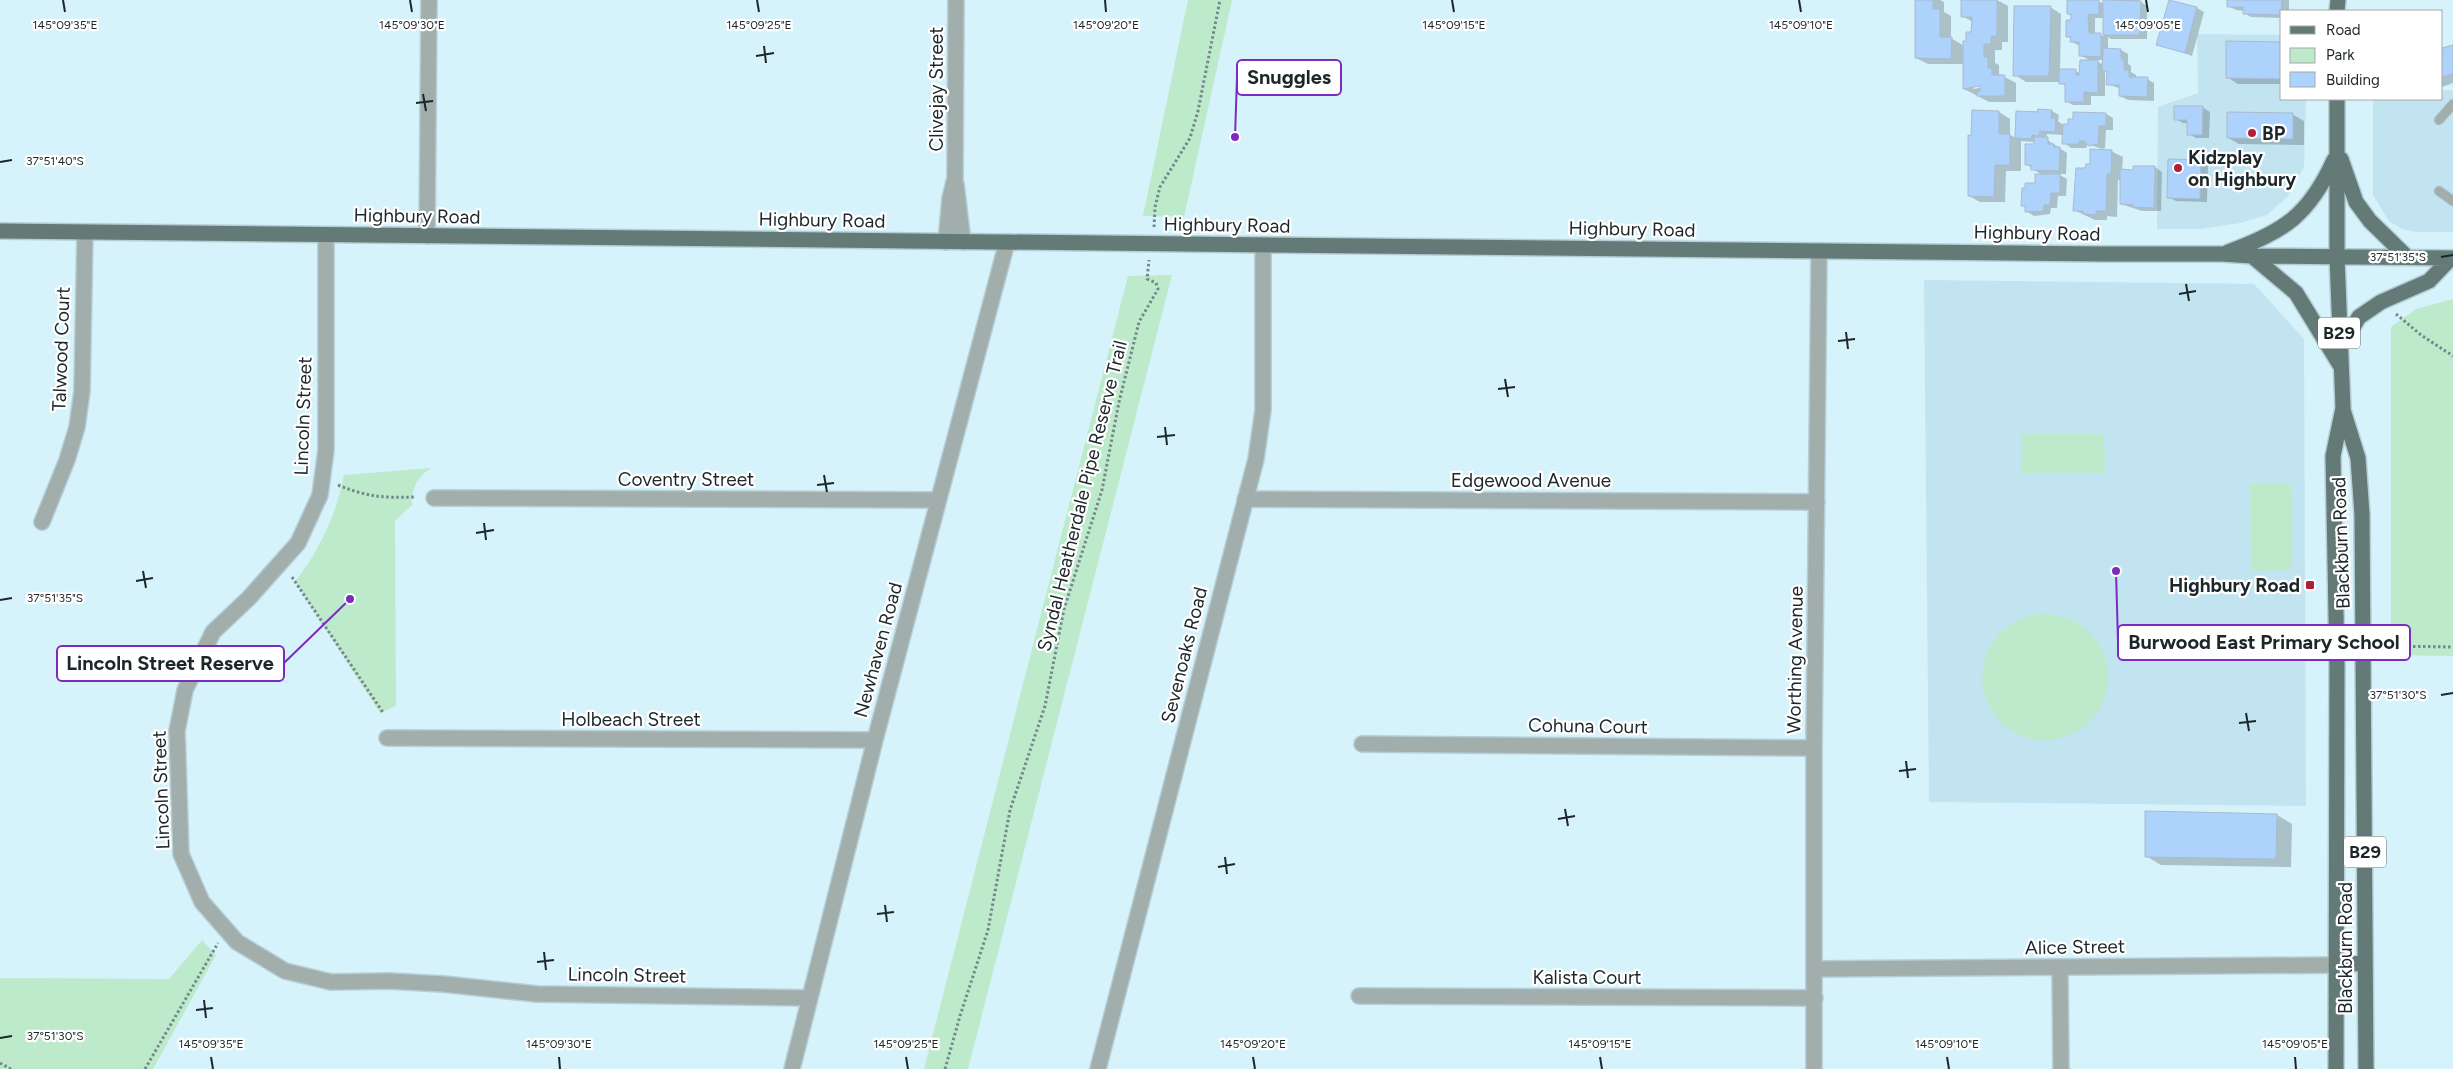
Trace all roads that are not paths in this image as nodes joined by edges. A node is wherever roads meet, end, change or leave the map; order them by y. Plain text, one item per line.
1 (429, 0) edge
2 (956, 0) edge
3 (2337, 100) edge
4 (2453, 104) edge
5 (2439, 120) dead end
6 (2336, 138) junction
7 (2336, 156) junction
8 (955, 178) junction
9 (2439, 192) dead end
10 (2453, 201) edge
11 (0, 231) edge
12 (85, 232) junction
13 (326, 235) junction
14 (427, 236) junction
15 (946, 242) junction
16 (964, 242) junction
17 (1007, 242) junction
18 (1263, 245) junction
19 (1819, 251) junction
20 (2222, 254) junction
21 (2252, 256) junction
22 (2407, 256) junction
23 (2337, 257) junction
24 (2452, 258) edge
25 (2340, 348) junction
26 (2342, 369) junction
27 (2343, 408) junction
28 (434, 498) dead end
29 (1245, 499) junction
30 (938, 500) junction
31 (1817, 502) junction
32 (42, 522) dead end
33 (387, 738) dead end
34 (875, 740) junction
35 (1362, 744) dead end
36 (1814, 748) junction
37 (2365, 963) junction
38 (2336, 965) junction
39 (2060, 968) junction
40 (1815, 969) junction
41 (1360, 996) dead end
42 (809, 998) junction
43 (1815, 998) junction
44 (792, 1069) edge
45 (1098, 1069) edge
46 (1814, 1069) edge
47 (2061, 1069) edge
48 (2336, 1069) edge
49 (2366, 1069) edge

1 - 14 street
2 - 8 street, Clivejay Street
3 - 6 main road, Blackburn Road / B29
4 - 5 lane
6 - 7 main road, Blackburn Road / B29
6 - 22 main road
7 - 20 main road
7 - 23 main road, Blackburn Road / B29
8 - 15 street, Clivejay Street
8 - 16 street, Clivejay Street
9 - 10 lane
11 - 12 main road, Highbury Road
12 - 13 main road, Highbury Road
12 - 32 street, Talwood Court
13 - 14 main road, Highbury Road
13 - 42 street, Lincoln Street
14 - 15 main road, Highbury Road
15 - 16 main road, Highbury Road
16 - 17 main road, Highbury Road
17 - 18 main road, Highbury Road
17 - 30 street, Newhaven Road
18 - 19 main road, Highbury Road
18 - 29 street, Sevenoaks Road
19 - 20 main road, Highbury Road
19 - 31 street, Worthing Avenue
20 - 21 main road, Highbury Road
21 - 23 main road, Highbury Road
21 - 26 main road
22 - 23 main road, Highbury Road
22 - 24 main road, Highbury Road
23 - 25 main road, Blackburn Road / B29
24 - 25 main road
25 - 26 main road, Blackburn Road / B29
26 - 27 main road, Blackburn Road / B29
27 - 37 main road, Blackburn Road / B29
27 - 38 main road, Blackburn Road / B29
28 - 30 street, Coventry Street
29 - 31 street, Edgewood Avenue
29 - 45 street, Sevenoaks Road
30 - 34 street, Newhaven Road
31 - 36 street, Worthing Avenue
33 - 34 street, Holbeach Street
34 - 42 street, Newhaven Road
35 - 36 street, Cohuna Court
36 - 40 street, Worthing Avenue
37 - 38 main road
37 - 49 main road, Blackburn Road / B29
38 - 39 street, Alice Street
38 - 48 main road, Blackburn Road / B29
39 - 40 street, Alice Street
39 - 47 street
40 - 43 street, Worthing Avenue
41 - 43 street, Kalista Court
42 - 44 street, Newhaven Road
43 - 46 street, Worthing Avenue

